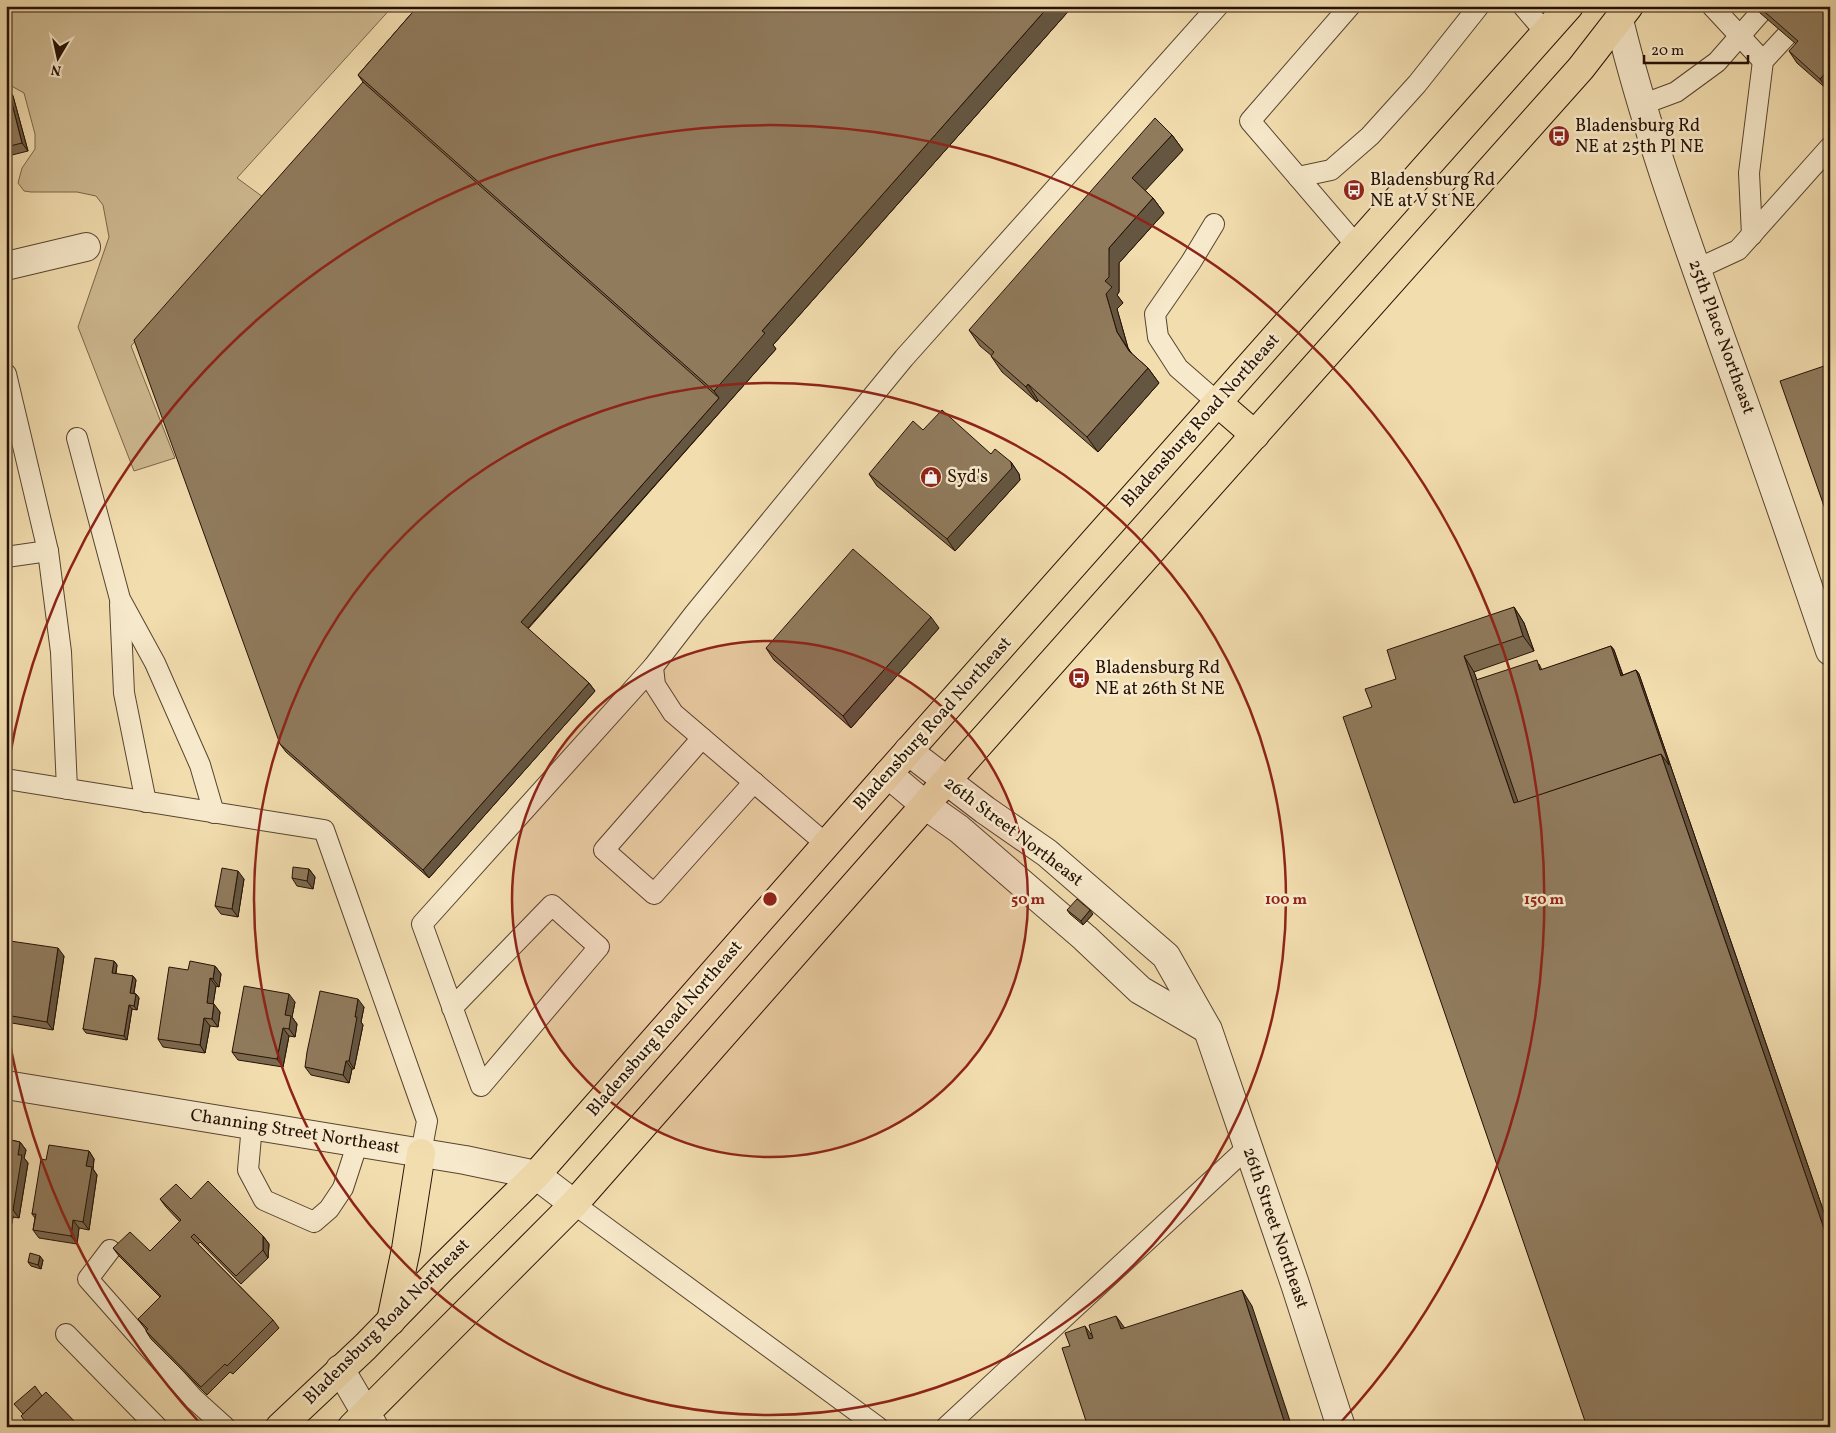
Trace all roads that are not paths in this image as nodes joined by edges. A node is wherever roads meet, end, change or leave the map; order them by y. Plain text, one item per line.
1 (1218, 6) edge
2 (1350, 6) edge
3 (1478, 6) edge
4 (1523, 6) edge
5 (1569, 6) edge
6 (1713, 6) edge
7 (1624, 13) edge
8 (1760, 13) dead end
9 (1546, 33) junction
10 (1740, 36) junction
11 (1787, 36) edge
12 (1763, 61) junction
13 (1642, 105) junction
14 (1830, 148) edge
15 (1298, 177) junction
16 (1214, 224) dead end
17 (1752, 235) junction
18 (1357, 246) junction
19 (86, 248) dead end
20 (6, 266) edge
21 (1697, 270) junction
22 (6, 374) edge
23 (1218, 403) junction
24 (1255, 435) junction
25 (77, 438) dead end
26 (48, 551) junction
27 (6, 557) edge
28 (120, 599) junction
29 (1825, 619) edge
30 (1830, 651) edge
31 (653, 667) junction
32 (702, 738) junction
33 (908, 751) junction
34 (888, 774) junction
35 (6, 779) edge
36 (754, 782) junction
37 (948, 782) junction
38 (68, 789) junction
39 (146, 802) junction
40 (925, 805) junction
41 (214, 813) junction
42 (826, 844) junction
43 (452, 1008) junction
44 (1208, 1030) junction
45 (6, 1085) edge
46 (252, 1125) junction
47 (358, 1142) junction
48 (1248, 1147) junction
49 (421, 1152) junction
50 (536, 1176) junction
51 (574, 1204) junction
52 (110, 1250) dead end
53 (391, 1321) junction
54 (66, 1334) dead end
55 (340, 1370) junction
56 (364, 1422) edge
57 (156, 1427) edge
58 (225, 1427) edge
59 (280, 1427) edge
60 (878, 1427) edge
61 (946, 1427) edge
62 (1341, 1427) edge

1 - 31 lane
2 - 15 lane
3 - 15 lane
4 - 9 lane
5 - 9 main road, Bladensburg Road Northeast
6 - 10 lane
7 - 13 street, 25th Place Northeast
7 - 24 main road
8 - 10 lane
9 - 18 main road, Bladensburg Road Northeast
10 - 12 lane
10 - 13 lane
11 - 12 lane
12 - 17 lane
13 - 21 street, 25th Place Northeast
14 - 17 lane
15 - 18 lane
16 - 23 lane
17 - 21 lane
18 - 23 main road, Bladensburg Road Northeast
19 - 20 street
21 - 29 street, 25th Place Northeast
22 - 26 lane
23 - 24 main road
23 - 33 main road, Bladensburg Road Northeast
24 - 37 main road
25 - 28 lane
26 - 27 lane
26 - 38 lane
28 - 39 lane
28 - 41 lane
29 - 30 street, 25th Place Northeast
31 - 32 lane
31 - 43 lane
32 - 36 lane
32 - 36 lane
33 - 34 main road, Bladensburg Road Northeast
33 - 37 street, 26th Street Northeast
34 - 40 street, 26th Street Northeast
34 - 42 main road, Bladensburg Road Northeast
35 - 38 lane
36 - 42 lane
37 - 40 main road
37 - 44 street, 26th Street Northeast
38 - 39 lane
39 - 41 lane
40 - 44 street, 26th Street Northeast
40 - 51 main road
41 - 49 lane
42 - 50 main road, Bladensburg Road Northeast
43 - 43 lane
44 - 48 street, 26th Street Northeast
45 - 46 street, Channing Street Northeast
46 - 47 street, Channing Street Northeast
46 - 47 lane
47 - 49 street, Channing Street Northeast
48 - 61 lane
48 - 62 street, 26th Street Northeast
49 - 50 street, Channing Street Northeast
49 - 53 main road
50 - 51 street, Channing Street Northeast
50 - 53 main road, Bladensburg Road Northeast
51 - 56 main road
51 - 60 lane
52 - 58 lane
53 - 55 main road, Bladensburg Road Northeast
54 - 57 lane
55 - 56 street
55 - 59 main road, Bladensburg Road Northeast

